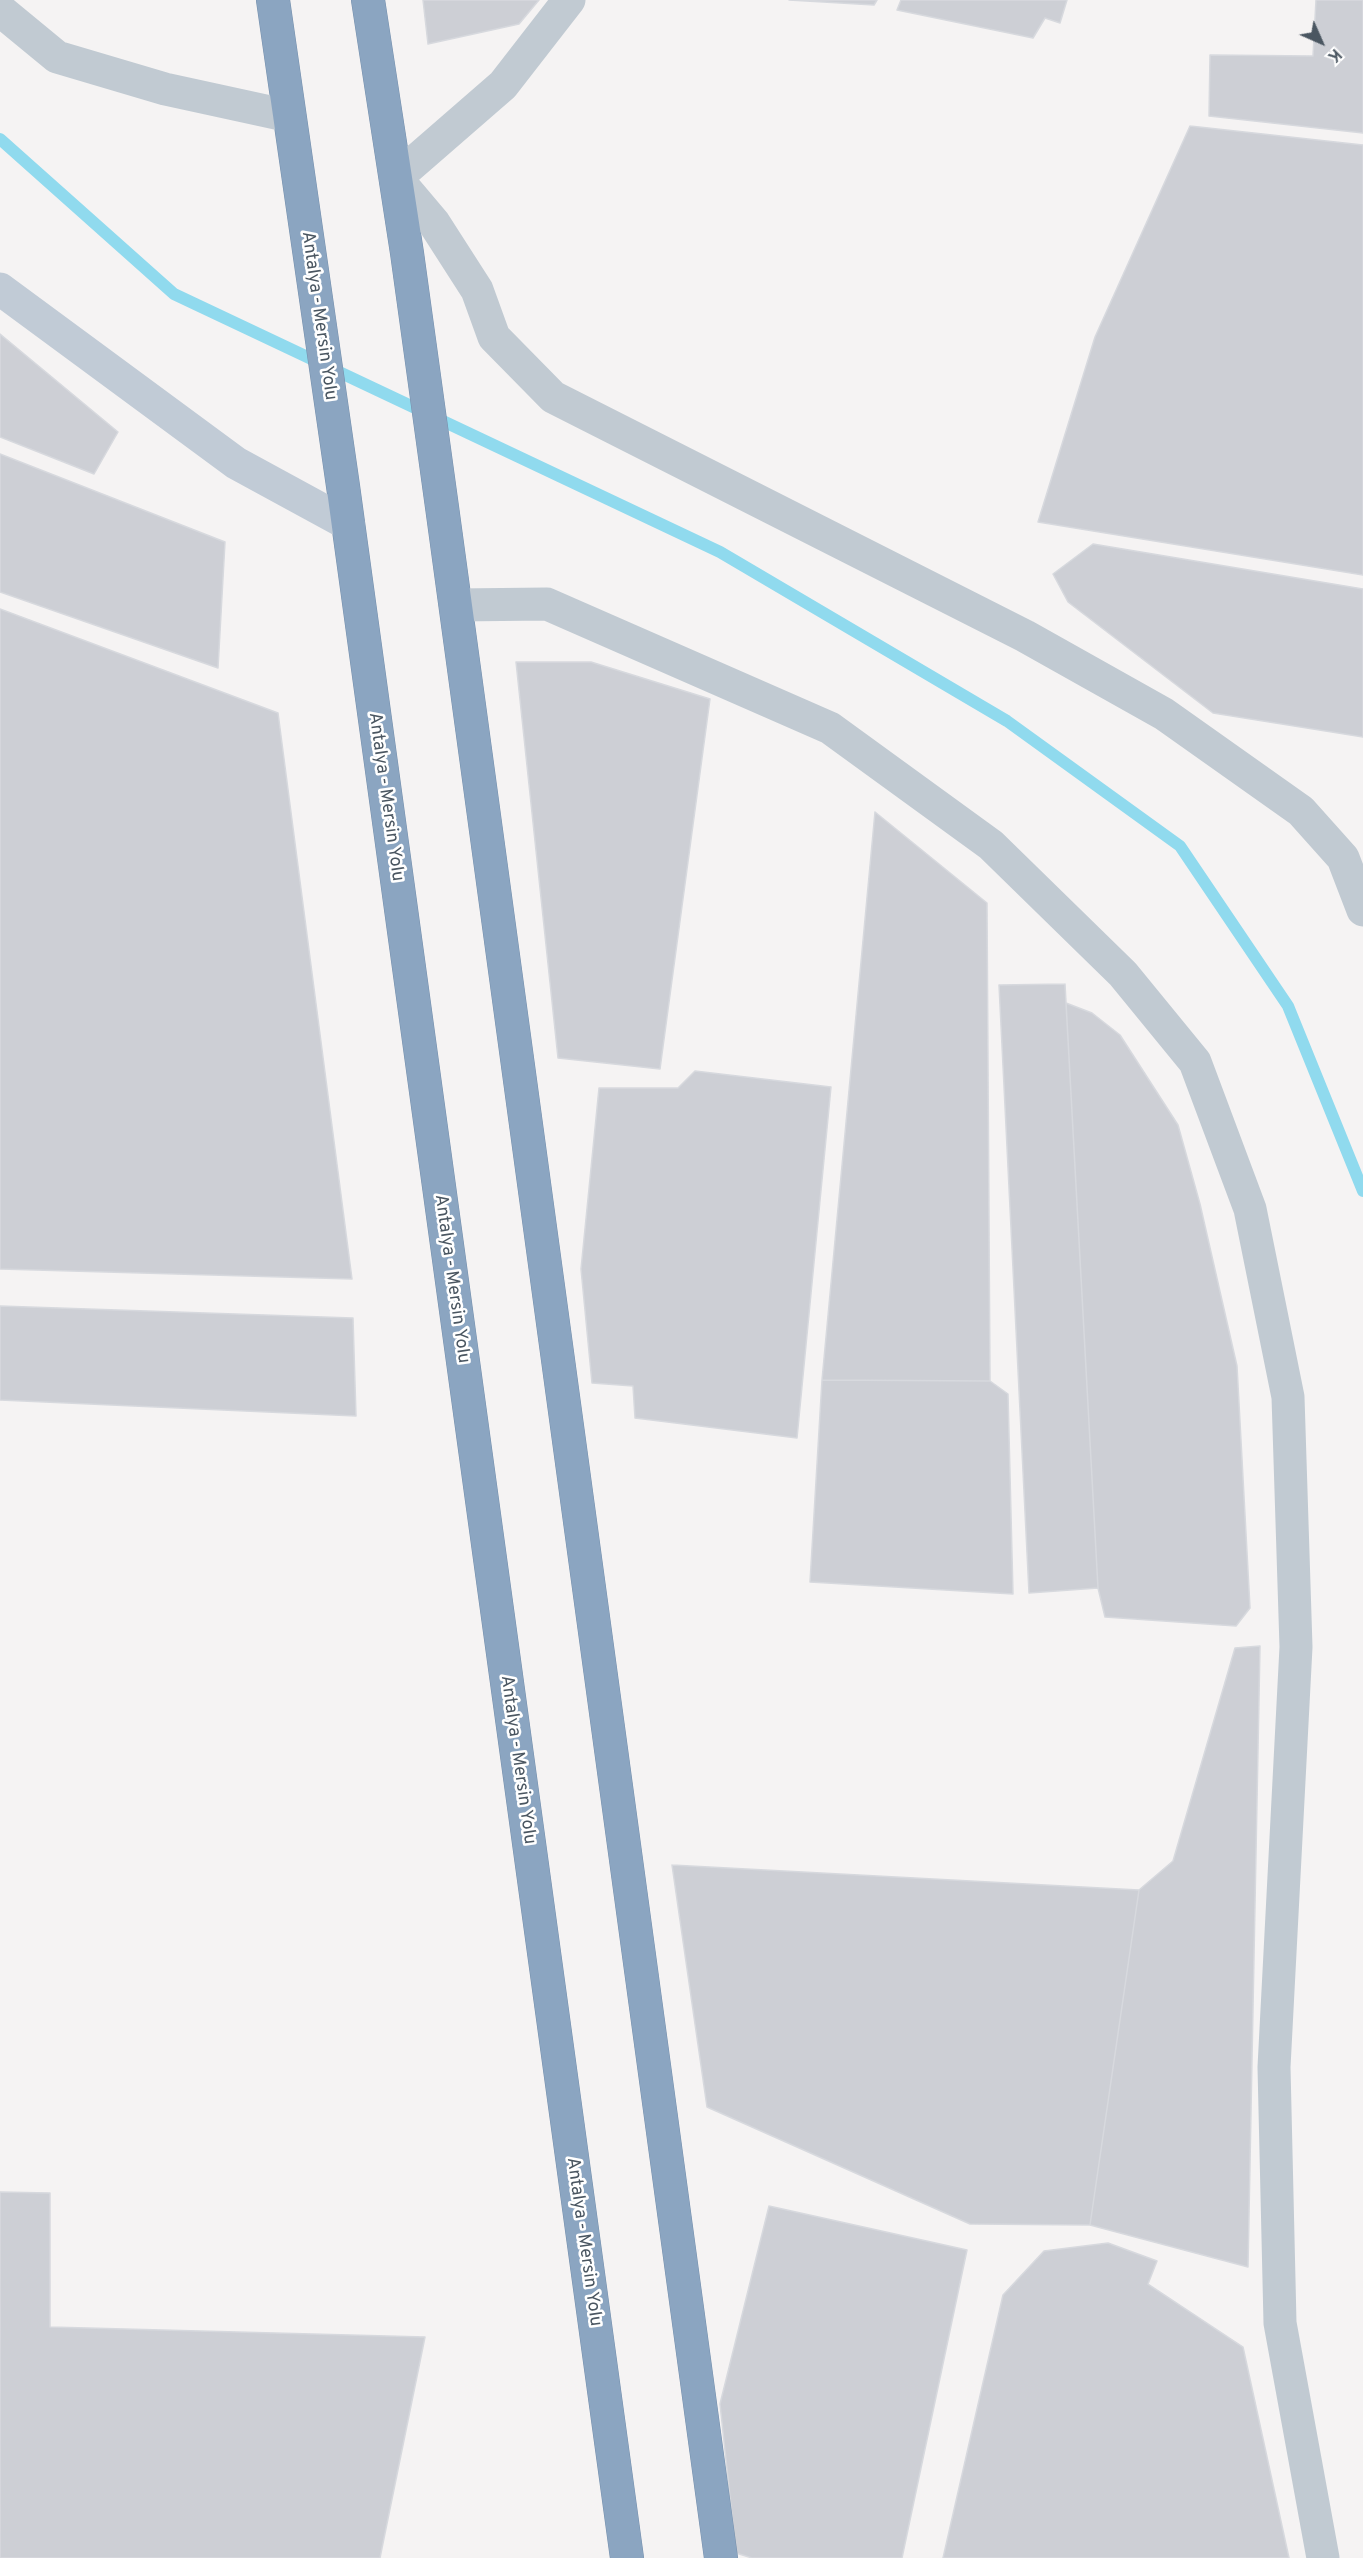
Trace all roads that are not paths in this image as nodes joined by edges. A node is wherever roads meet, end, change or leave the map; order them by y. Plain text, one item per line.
1 (273, 0) edge
2 (368, 0) edge
3 (569, 0) edge
4 (0, 10) edge
5 (289, 116) junction
6 (396, 178) junction
7 (0, 289) edge
8 (348, 524) junction
9 (456, 605) junction
10 (1353, 853) edge
11 (1363, 910) edge
12 (627, 2558) edge
13 (721, 2558) edge
14 (1323, 2558) edge

1 - 5 highway, Antalya - Mersin Yolu
2 - 6 highway
3 - 6 street
4 - 5 street
5 - 8 highway, Antalya - Mersin Yolu
6 - 9 highway
6 - 10 street
7 - 8 street
8 - 12 highway, Antalya - Mersin Yolu
9 - 13 highway
9 - 14 street
10 - 11 street

